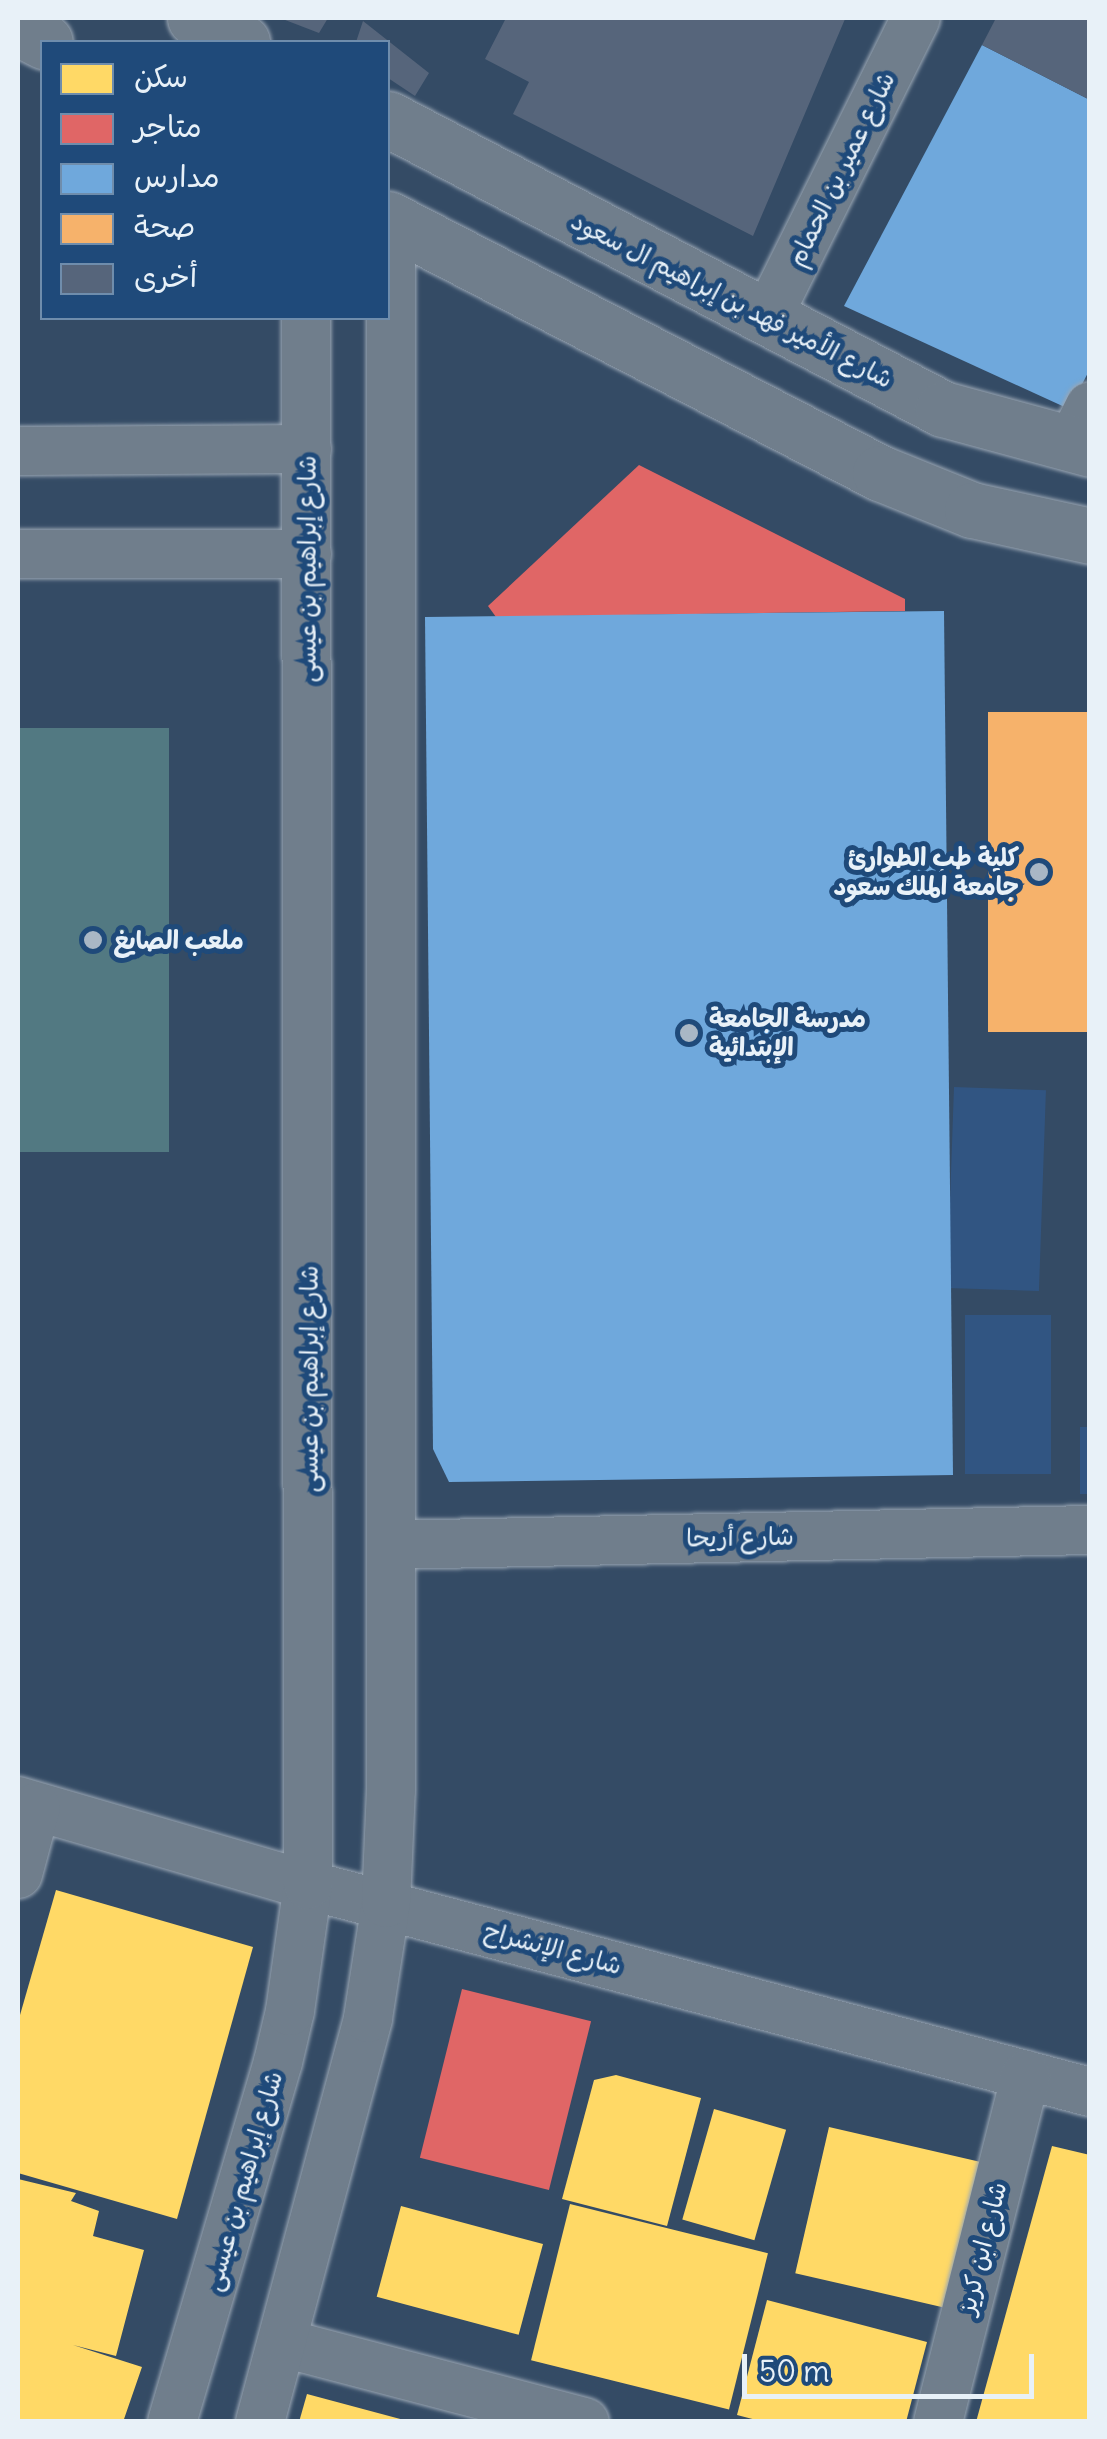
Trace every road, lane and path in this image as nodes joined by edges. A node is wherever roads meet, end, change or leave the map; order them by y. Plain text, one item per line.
1 (195, 18) edge
2 (916, 18) edge
3 (18, 28) edge
4 (41, 40) edge
5 (238, 40) edge
6 (390, 121) edge
7 (390, 221) edge
8 (306, 320) edge
9 (389, 320) edge
10 (766, 320) junction
11 (1083, 433) edge
12 (307, 448) junction
13 (18, 451) edge
14 (1090, 536) edge
15 (18, 554) edge
16 (307, 554) junction
17 (1090, 1530) edge
18 (391, 1545) junction
19 (27, 1804) edge
20 (18, 1874) edge
21 (308, 1885) junction
22 (386, 1903) junction
23 (1026, 2075) junction
24 (1090, 2092) edge
25 (283, 2343) junction
26 (172, 2422) edge
27 (260, 2422) edge
28 (584, 2422) edge
29 (938, 2422) edge

1 - 5 main road
2 - 10 street, شارع عمير بن الحمام
3 - 4 main road
6 - 10 main road, شارع الأمير فهد بن إبراهيم ال سعود
7 - 14 main road
8 - 12 street, شارع إبراهيم بن عيسى
9 - 18 street
10 - 11 main road, شارع الأمير فهد بن إبراهيم ال سعود
12 - 13 street
12 - 16 street, شارع إبراهيم بن عيسى
15 - 16 street
16 - 21 street, شارع إبراهيم بن عيسى
17 - 18 street, شارع أريحا
18 - 22 street
19 - 20 street
19 - 21 street, شارع الإنشراح
21 - 22 street, شارع الإنشراح
21 - 26 street, شارع إبراهيم بن عيسى
22 - 23 street, شارع الإنشراح
22 - 25 street
23 - 24 street, شارع الإنشراح
23 - 29 street, شارع ابن كريز
25 - 27 street
25 - 28 street

